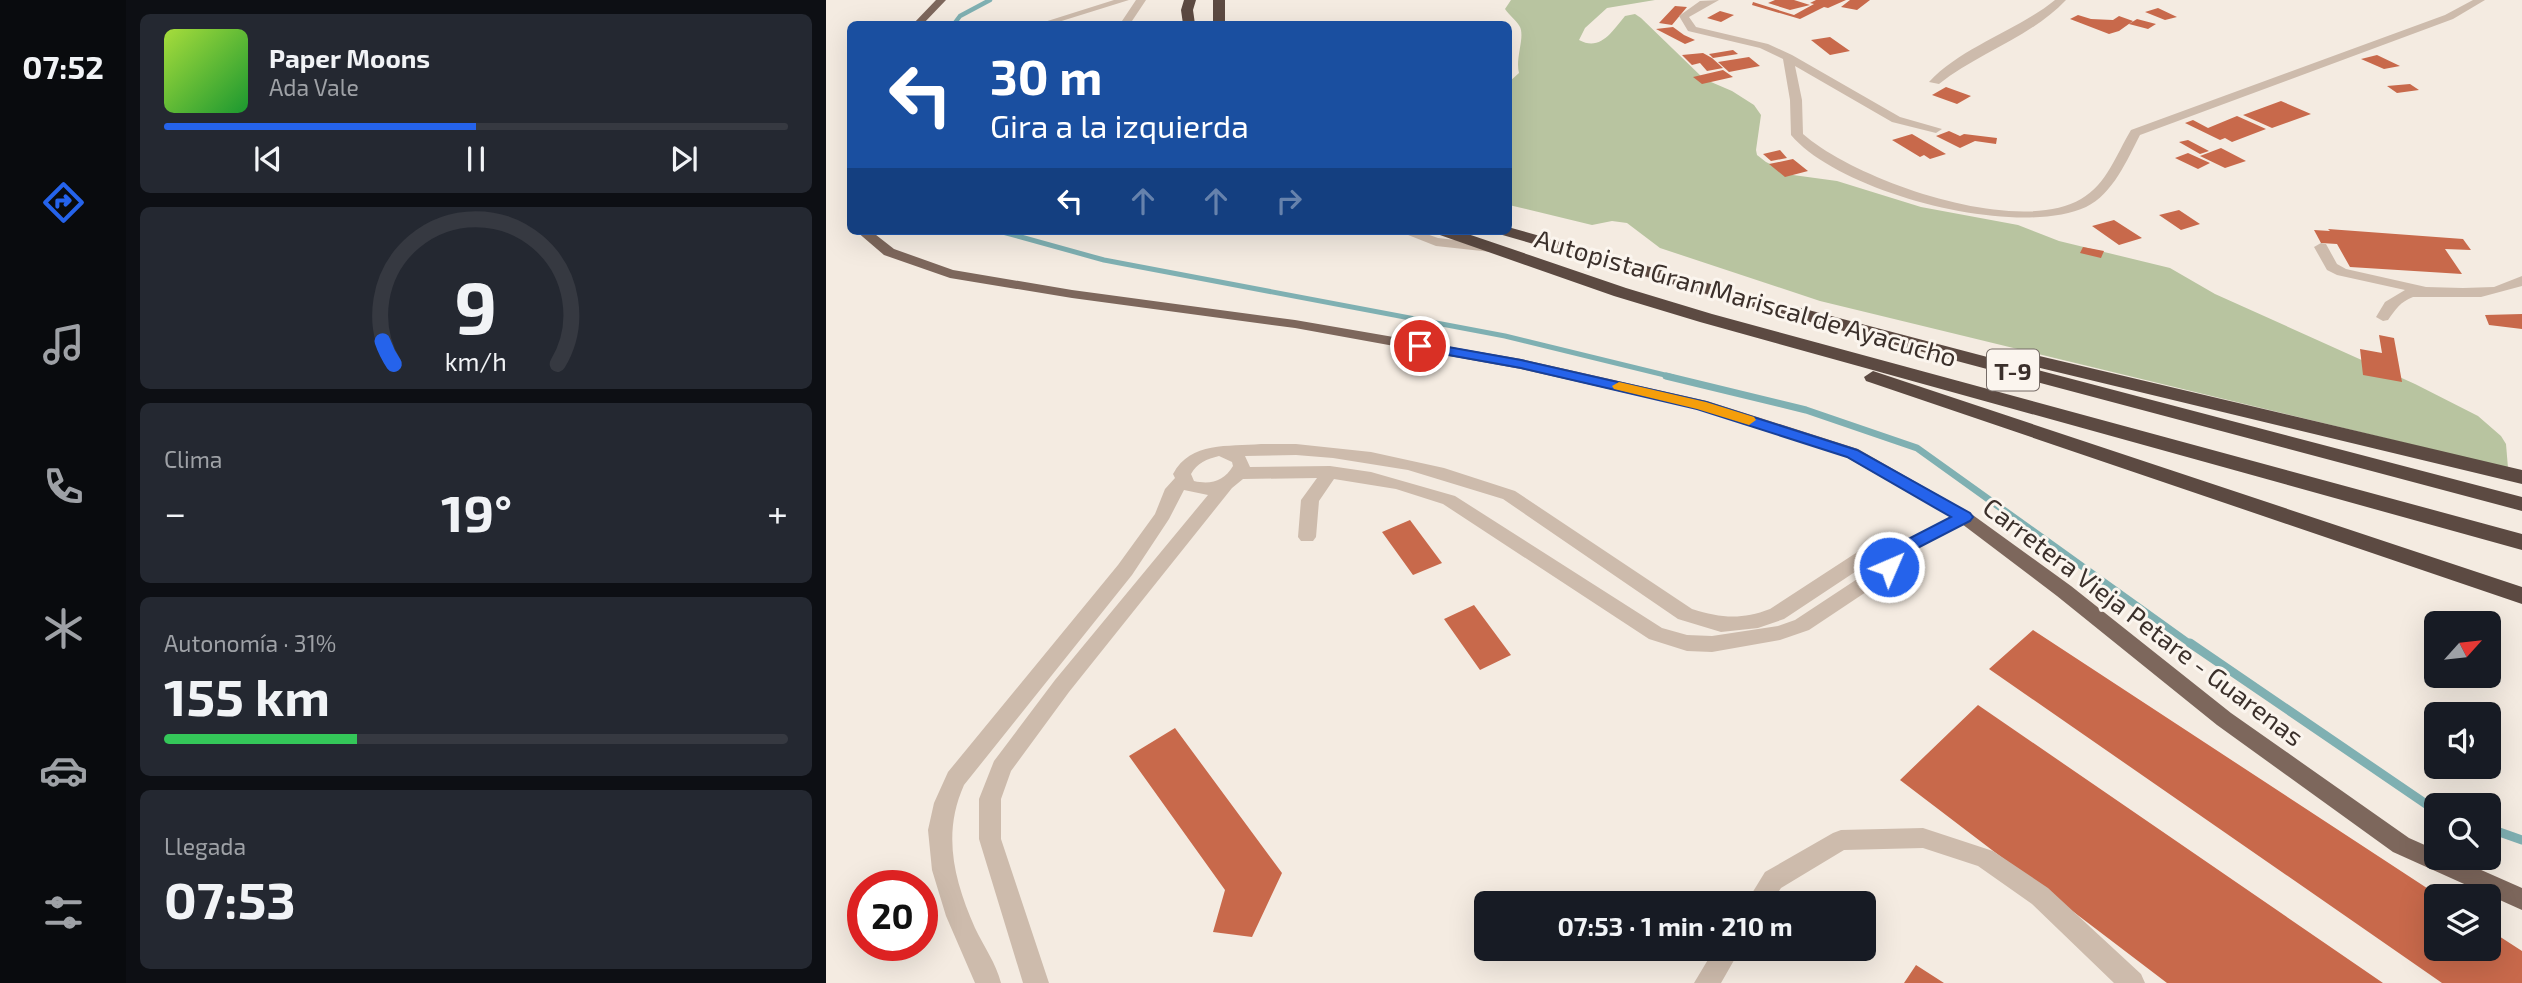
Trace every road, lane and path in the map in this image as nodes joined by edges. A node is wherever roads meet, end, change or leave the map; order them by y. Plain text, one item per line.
1 (941, 0) edge
2 (1124, 0) edge
3 (1142, 0) edge
4 (1190, 0) edge
5 (1219, 0) edge
6 (1714, 0) edge
7 (2061, 0) edge
8 (2480, 0) edge
9 (921, 21) edge
10 (1053, 21) edge
11 (1127, 21) edge
12 (1189, 21) edge
13 (1219, 21) edge
14 (1788, 57) junction
15 (1935, 82) dead end
16 (1936, 129) dead end
17 (1512, 233) edge
18 (868, 235) edge
19 (1416, 235) edge
20 (1454, 235) edge
21 (2320, 247) dead end
22 (1491, 248) junction
23 (1646, 272) junction
24 (2522, 280) edge
25 (2423, 290) junction
26 (1620, 292) junction
27 (2383, 317) dead end
28 (1228, 452) junction
29 (1330, 472) junction
30 (2522, 477) edge
31 (1233, 479) junction
32 (1183, 480) junction
33 (2522, 504) edge
34 (1964, 517) junction
35 (1307, 537) dead end
36 (2522, 542) edge
37 (1891, 555) junction
38 (2522, 596) edge
39 (1766, 891) edge
40 (2522, 899) edge
41 (1721, 961) edge
42 (988, 983) edge
43 (1036, 983) edge
44 (1707, 983) edge
45 (2132, 983) edge

1 - 9 main road
2 - 10 street
3 - 11 street
4 - 12 highway
5 - 13 highway
6 - 14 street
7 - 15 street
8 - 14 street
14 - 16 street
17 - 23 highway, Autopista Gran Mariscal de Ayacucho / T-9
18 - 34 main road, Carretera Vieja Petare - Guarenas
19 - 22 street
20 - 22 highway, Autopista Gran Mariscal de Ayacucho / T-9
21 - 25 street
22 - 26 highway, Autopista Gran Mariscal de Ayacucho / T-9
23 - 30 highway
23 - 33 highway, Autopista Gran Mariscal de Ayacucho / T-9
24 - 25 street
25 - 27 street
26 - 36 highway, Autopista Gran Mariscal de Ayacucho / T-9
26 - 38 highway
28 - 31 street
28 - 32 street
28 - 37 street
29 - 31 street
29 - 35 street
29 - 37 street
31 - 32 street
31 - 43 street
32 - 42 street
34 - 37 street
34 - 40 main road, Carretera Vieja Petare - Guarenas
39 - 45 street
41 - 44 street

